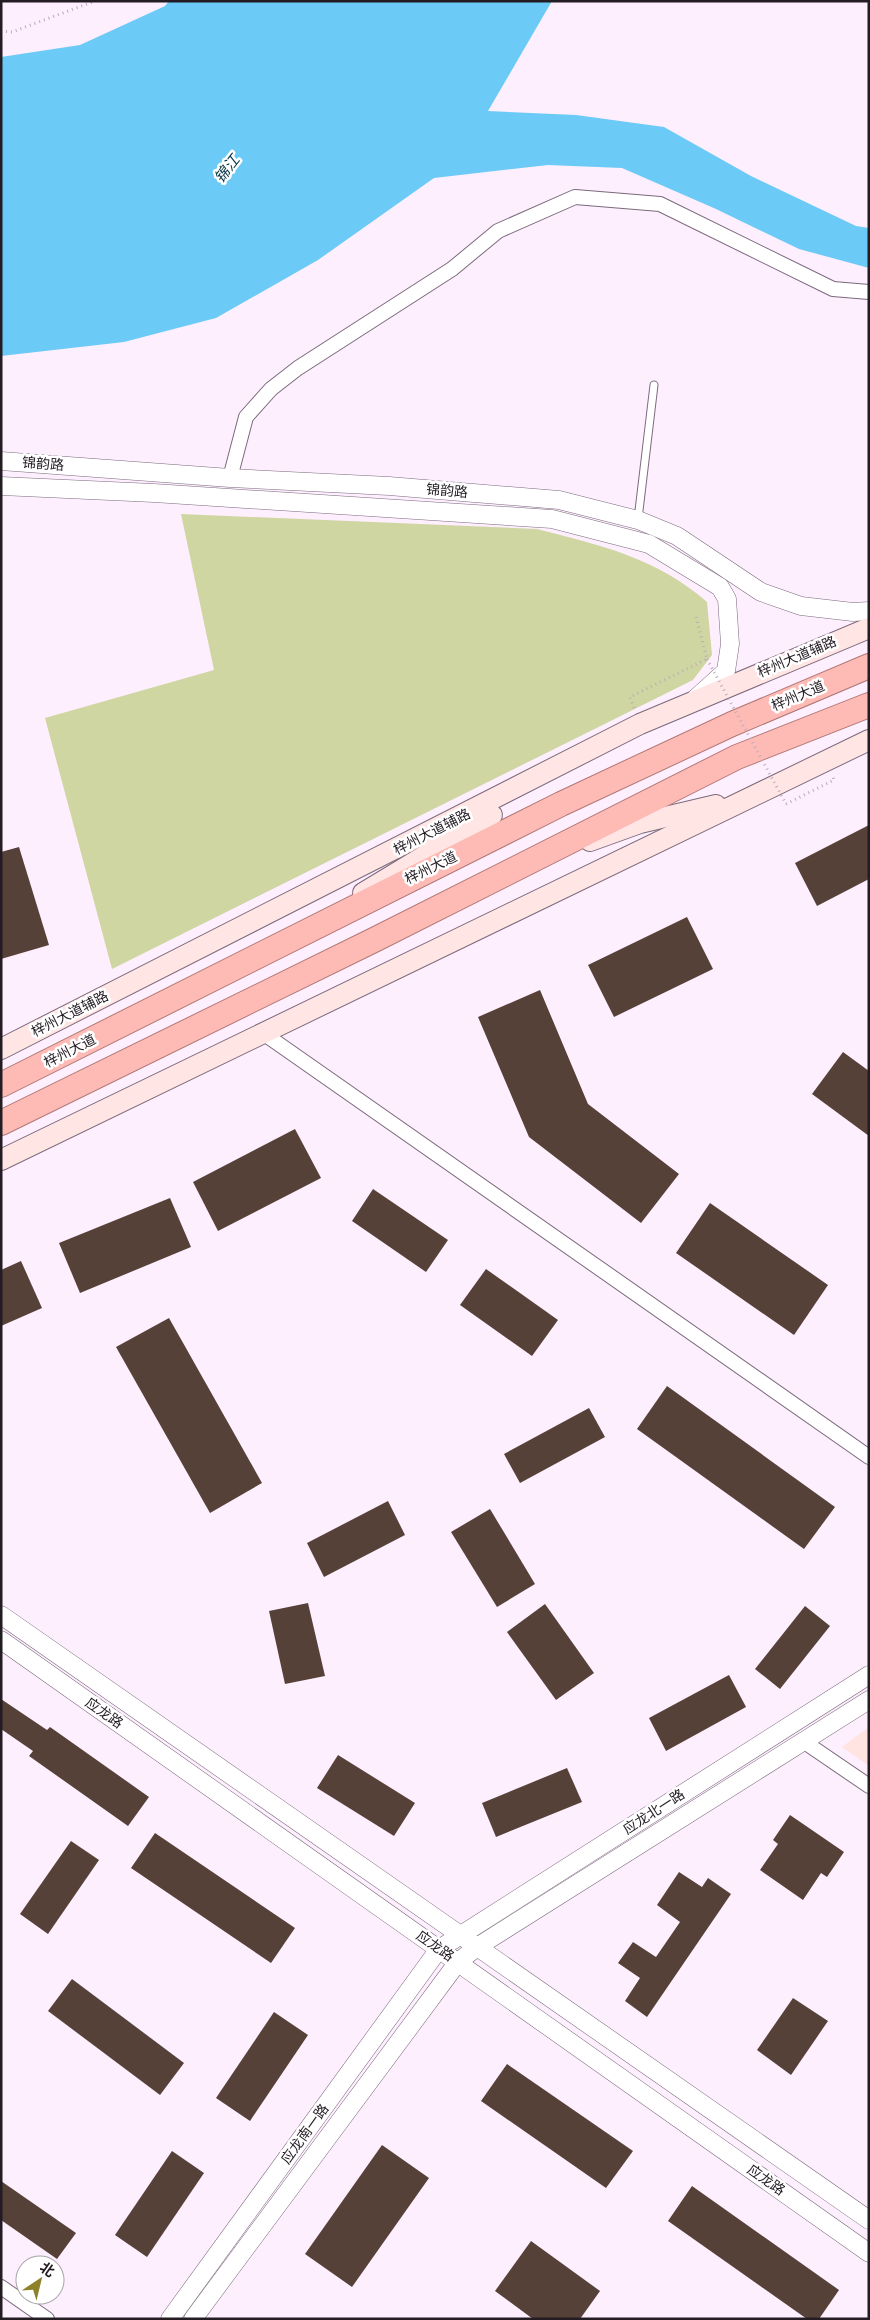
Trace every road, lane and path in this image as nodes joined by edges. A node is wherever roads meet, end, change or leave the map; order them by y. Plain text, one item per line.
1 (95, 1) edge
2 (1, 31) edge
3 (869, 292) edge
4 (654, 385) dead end
5 (1, 461) edge
6 (230, 478) junction
7 (1, 486) edge
8 (638, 520) junction
9 (869, 611) edge
10 (696, 617) dead end
11 (869, 628) edge
12 (707, 659) junction
13 (869, 666) edge
14 (630, 697) dead end
15 (692, 702) junction
16 (869, 705) edge
17 (619, 736) junction
18 (869, 740) edge
19 (834, 780) dead end
20 (753, 796) junction
21 (524, 864) junction
22 (263, 952) junction
23 (263, 1033) junction
24 (1, 1049) edge
25 (1, 1085) edge
26 (1, 1123) edge
27 (1, 1160) edge
28 (869, 1457) edge
29 (1, 1615) edge
30 (1, 1640) edge
31 (869, 1675) edge
32 (869, 1700) edge
33 (803, 1741) junction
34 (869, 1786) edge
35 (461, 1935) junction
36 (477, 1947) junction
37 (439, 1949) junction
38 (458, 1962) junction
39 (869, 2220) edge
40 (869, 2253) edge
41 (1, 2287) edge
42 (47, 2319) edge
43 (170, 2319) edge
44 (193, 2319) edge

1 - 2 path
3 - 6 street
4 - 8 lane
5 - 6 street, 锦韵路
6 - 8 street, 锦韵路
7 - 15 street, 锦韵路
8 - 9 street, 锦韵路
10 - 12 path
11 - 15 main road, 梓州大道辅路
12 - 14 path
12 - 19 path, bridge
13 - 22 highway, 梓州大道
15 - 17 main road, 梓州大道辅路
16 - 21 highway
17 - 22 main road
17 - 24 main road, 梓州大道辅路
18 - 20 main road
20 - 21 main road
20 - 23 main road
21 - 26 highway
22 - 25 highway, 梓州大道
23 - 27 main road
23 - 28 street
29 - 35 street, 应龙路
30 - 37 street, 应龙路
31 - 35 street, 应龙北一路
32 - 33 street, 应龙北一路
33 - 34 street
33 - 36 street, 应龙北一路
35 - 36 street, 应龙路
35 - 37 street, 应龙北一路
36 - 38 street, 应龙北一路
36 - 39 street, 应龙路
37 - 38 street, 应龙路
37 - 43 street, 应龙南一路
38 - 40 street, 应龙路
38 - 44 street, 应龙南一路
41 - 42 street

